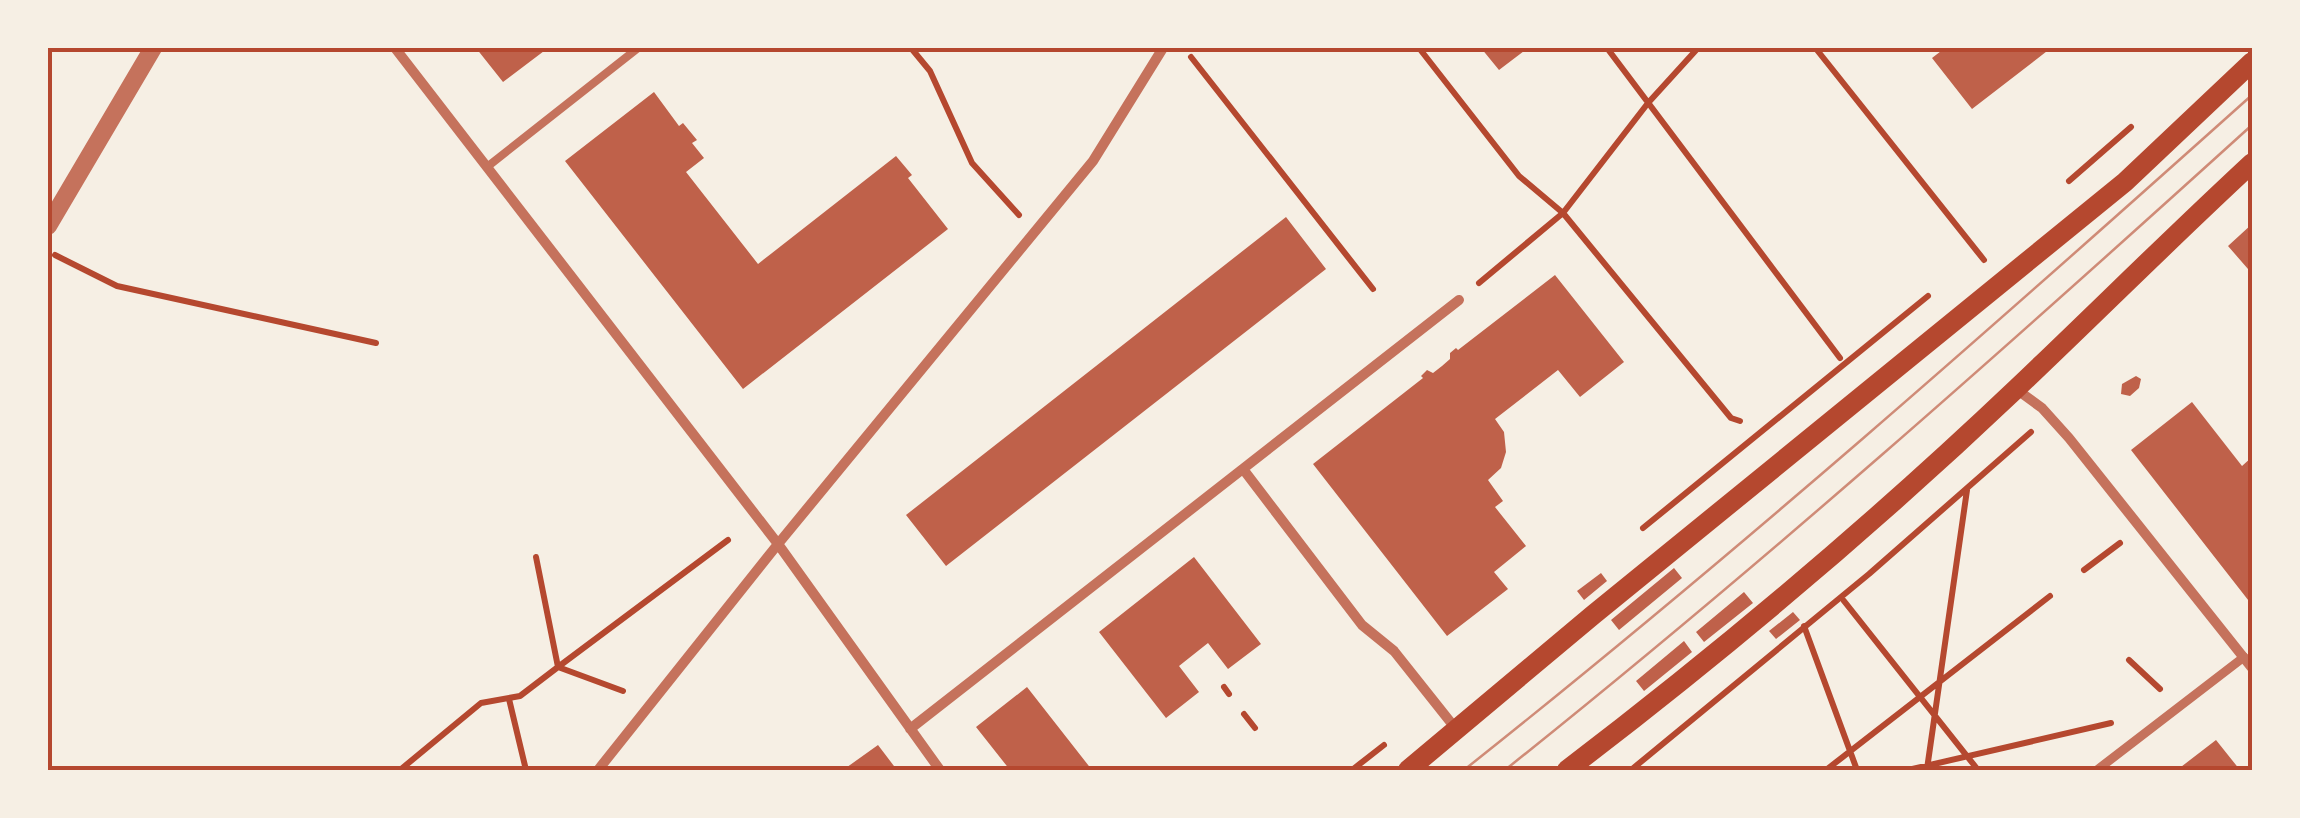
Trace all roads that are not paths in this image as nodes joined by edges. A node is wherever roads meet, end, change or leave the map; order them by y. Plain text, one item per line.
1 (153, 48) edge
2 (395, 48) edge
3 (638, 48) edge
4 (1163, 48) edge
5 (2252, 62) edge
6 (2252, 164) edge
7 (487, 166) junction
8 (48, 226) edge
9 (1458, 300) road end
10 (2016, 389) junction
11 (1242, 469) junction
12 (778, 544) junction
13 (2244, 658) junction
14 (2252, 668) edge
15 (910, 729) junction
16 (1457, 729) junction
17 (598, 770) edge
18 (940, 770) edge
19 (1408, 770) edge
20 (1567, 770) edge
21 (2097, 770) edge

1 - 8 street
2 - 7 street
3 - 7 lane
4 - 12 street
5 - 16 main road
6 - 10 main road
7 - 12 street
9 - 11 street
10 - 13 street
10 - 20 main road
11 - 15 street
11 - 16 street
12 - 15 street
12 - 17 street
13 - 14 street
13 - 21 street
15 - 18 street
16 - 19 main road

